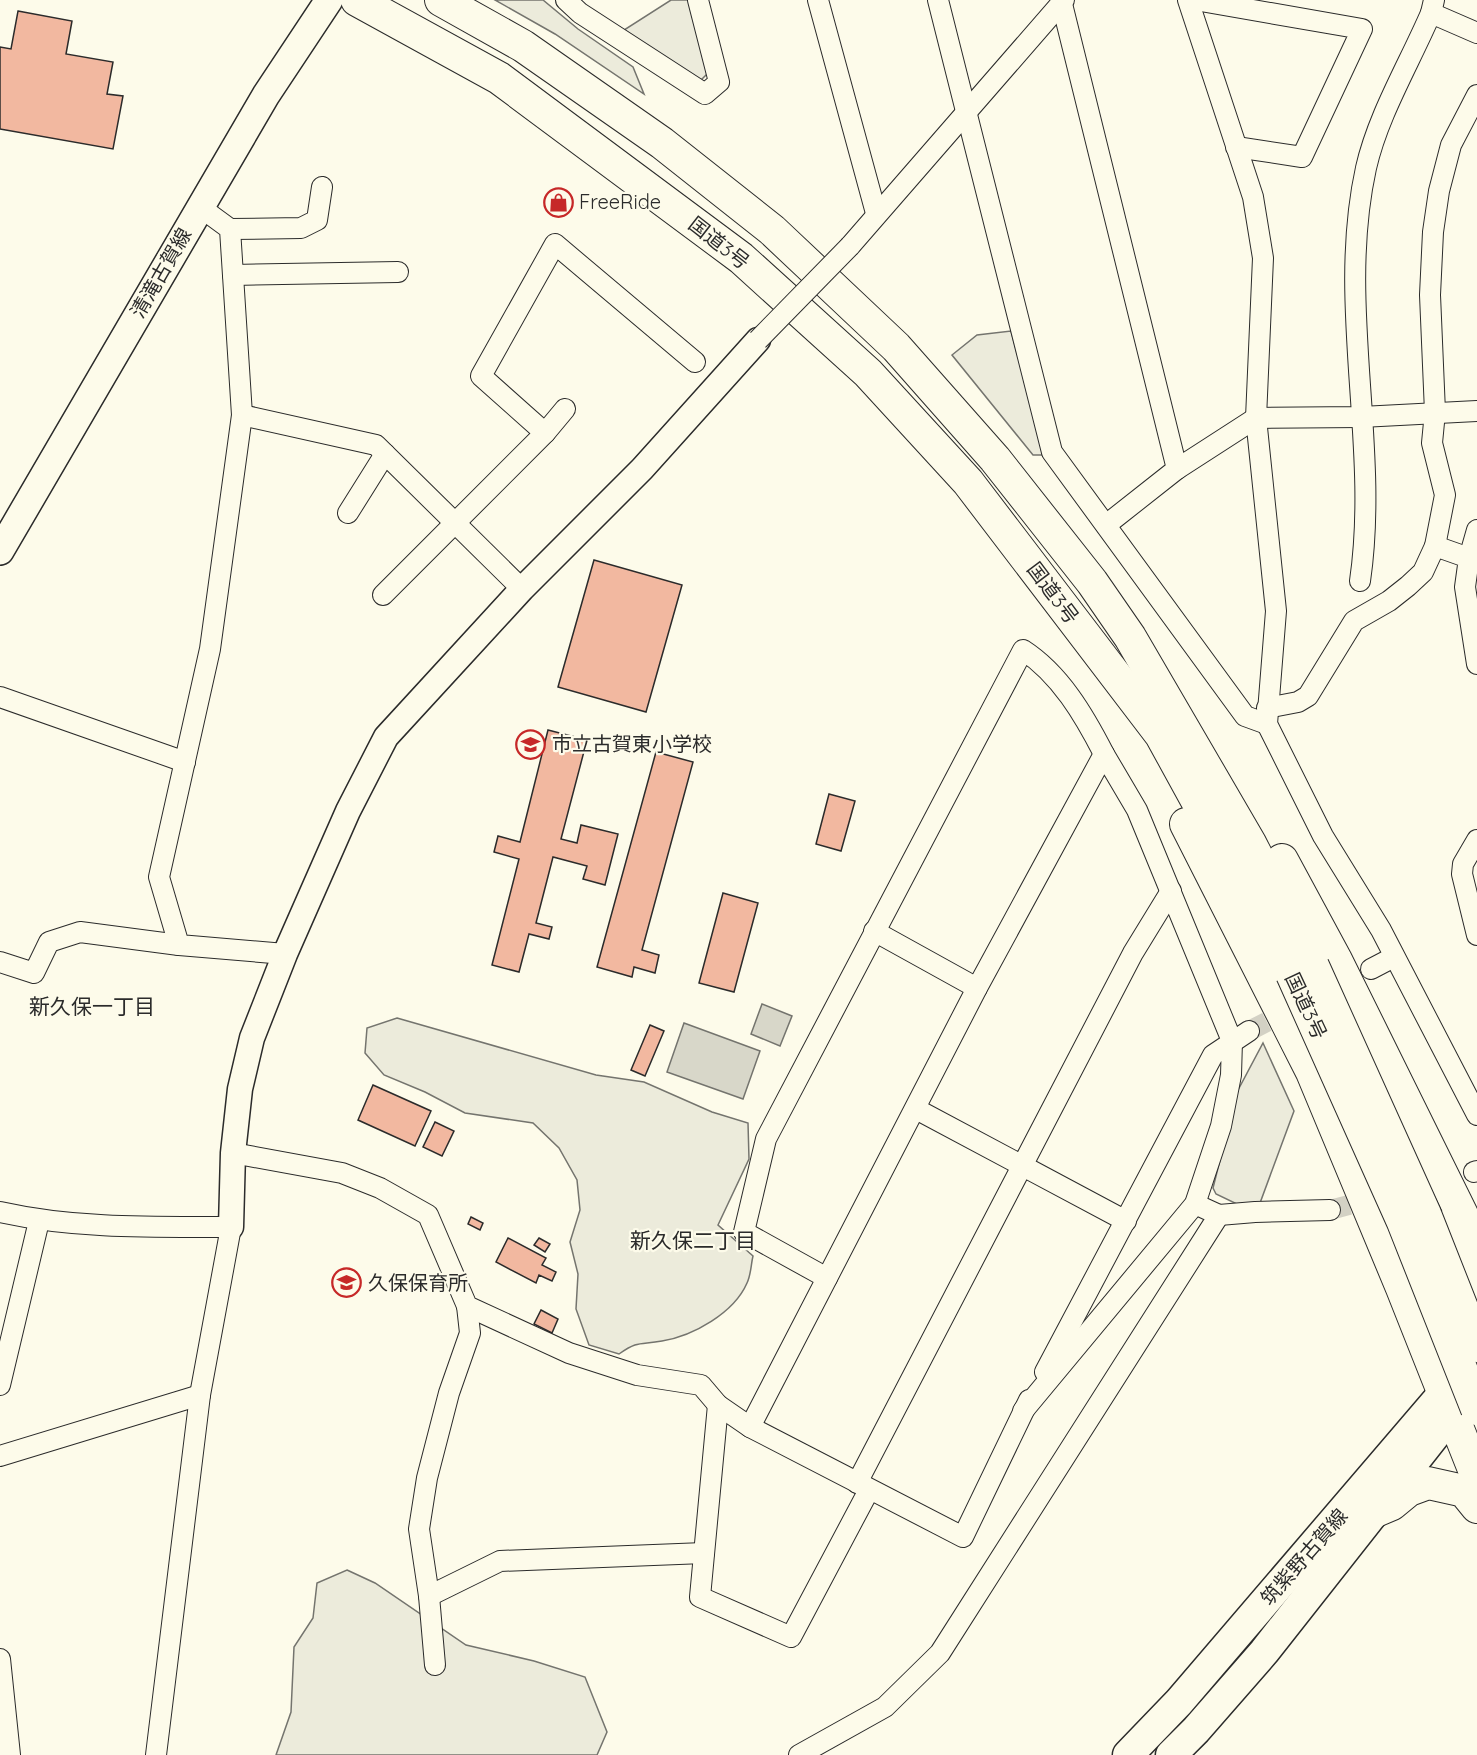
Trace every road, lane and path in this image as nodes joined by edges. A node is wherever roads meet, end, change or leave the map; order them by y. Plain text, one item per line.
1 (329, 0) edge
2 (357, 0) edge
3 (441, 0) edge
4 (566, 0) edge
5 (698, 0) edge
6 (818, 0) edge
7 (938, 0) edge
8 (1188, 0) edge
9 (1195, 0) edge
10 (1062, 1) edge
11 (1432, 7) edge
12 (1477, 33) edge
13 (1477, 95) edge
14 (966, 112) junction
15 (1236, 147) junction
16 (322, 187) dead end
17 (200, 207) junction
18 (876, 213) junction
19 (230, 229) junction
20 (398, 272) dead end
21 (233, 275) junction
22 (758, 340) joint
23 (695, 362) dead end
24 (565, 409) dead end
25 (1435, 411) junction
26 (1477, 411) edge
27 (242, 415) junction
28 (1361, 417) junction
29 (1256, 418) junction
30 (545, 433) junction
31 (385, 454) junction
32 (1177, 469) junction
33 (348, 513) dead end
34 (454, 523) junction
35 (1106, 525) junction
36 (1477, 530) edge
37 (4, 535) edge
38 (1435, 546) junction
39 (1469, 558) junction
40 (1360, 581) dead end
41 (522, 589) junction
42 (382, 595) dead end
43 (1130, 637) junction
44 (1100, 655) junction
45 (1477, 664) edge
46 (0, 697) edge
47 (1267, 716) junction
48 (1104, 754) junction
49 (185, 762) junction
50 (1477, 840) edge
51 (1171, 891) junction
52 (874, 931) junction
53 (1477, 935) edge
54 (179, 945) junction
55 (285, 954) junction
56 (1394, 957) junction
57 (0, 962) edge
58 (1371, 969) dead end
59 (1302, 970) junction
60 (977, 988) junction
61 (1360, 1011) junction
62 (1249, 1031) tunnel mouth
63 (1232, 1041) junction
64 (916, 1109) junction
65 (1477, 1115) edge
66 (233, 1153) junction
67 (1023, 1165) junction
68 (1195, 1204) junction
69 (1330, 1210) tunnel mouth
70 (0, 1212) edge
71 (1219, 1215) junction
72 (39, 1221) junction
73 (1126, 1221) junction
74 (231, 1227) junction
75 (1477, 1245) edge
76 (827, 1278) junction
77 (1477, 1290) edge
78 (467, 1306) junction
79 (1477, 1346) edge
80 (1477, 1357) edge
81 (1477, 1372) edge
82 (0, 1385) edge
83 (200, 1395) junction
84 (1458, 1404) edge
85 (718, 1405) junction
86 (1023, 1412) junction
87 (750, 1427) junction
88 (0, 1456) edge
89 (1477, 1478) edge
90 (863, 1486) junction
91 (1477, 1507) edge
92 (1371, 1513) junction
93 (704, 1553) junction
94 (429, 1596) junction
95 (0, 1659) edge
96 (435, 1665) dead end
97 (10, 1755) edge
98 (156, 1755) edge
99 (799, 1755) edge
100 (1128, 1755) edge
101 (1171, 1755) edge

1 - 17 main road, 清滝古賀線
2 - 44 highway, 国道3号
3 - 43 highway, 国道3号
4 - 5 street
6 - 18 street
7 - 14 street
8 - 15 street
9 - 15 street
10 - 14 street
10 - 32 street
11 - 12 street
11 - 28 street
13 - 25 street
14 - 18 street
14 - 35 street
15 - 29 street
16 - 19 street
17 - 19 street
17 - 37 main road, 清滝古賀線
18 - 22 street, bridge
19 - 21 street
20 - 21 street
21 - 27 street
22 - 41 street
23 - 30 street
24 - 30 street
25 - 26 street
25 - 28 street
25 - 38 street
27 - 31 street
27 - 49 street
28 - 29 street
28 - 40 street
29 - 32 street
29 - 47 street
30 - 34 street
31 - 33 street
31 - 34 street
32 - 35 street
34 - 41 street
34 - 42 street
35 - 47 street
36 - 39 street
38 - 39 street
38 - 47 street
39 - 45 street
41 - 55 street
43 - 59 highway, 国道3号
43 - 61 highway
44 - 59 highway, 国道3号
44 - 84 highway
46 - 49 street
47 - 56 street
48 - 51 street
48 - 52 street
48 - 60 street
49 - 54 street
50 - 53 street
51 - 63 street
51 - 67 street
52 - 60 street
52 - 76 street
54 - 55 street
54 - 57 street
55 - 66 street
56 - 58 street
56 - 65 street
59 - 79 highway, 国道3号, bridge
59 - 84 highway, 国道3号, bridge
60 - 64 street
61 - 75 highway
61 - 77 highway
62 - 63 street
63 - 68 street
63 - 73 street
64 - 67 street
64 - 76 street
66 - 74 street
66 - 78 street
67 - 73 street
67 - 90 street
68 - 71 street
68 - 86 street
69 - 71 street
70 - 72 street
71 - 99 street
72 - 74 street
72 - 82 street
73 - 86 street
74 - 83 street
76 - 87 street
78 - 85 street
78 - 94 street
80 - 84 main road, 筑紫野古賀線
81 - 84 main road, 筑紫野古賀線
83 - 88 street
83 - 98 street
84 - 89 highway
84 - 92 main road, 筑紫野古賀線
84 - 100 main road, 筑紫野古賀線
85 - 87 street
85 - 93 street
86 - 90 street
87 - 90 street
90 - 93 street
91 - 92 highway
92 - 101 main road, 筑紫野古賀線
93 - 94 street
94 - 96 street
95 - 97 street

